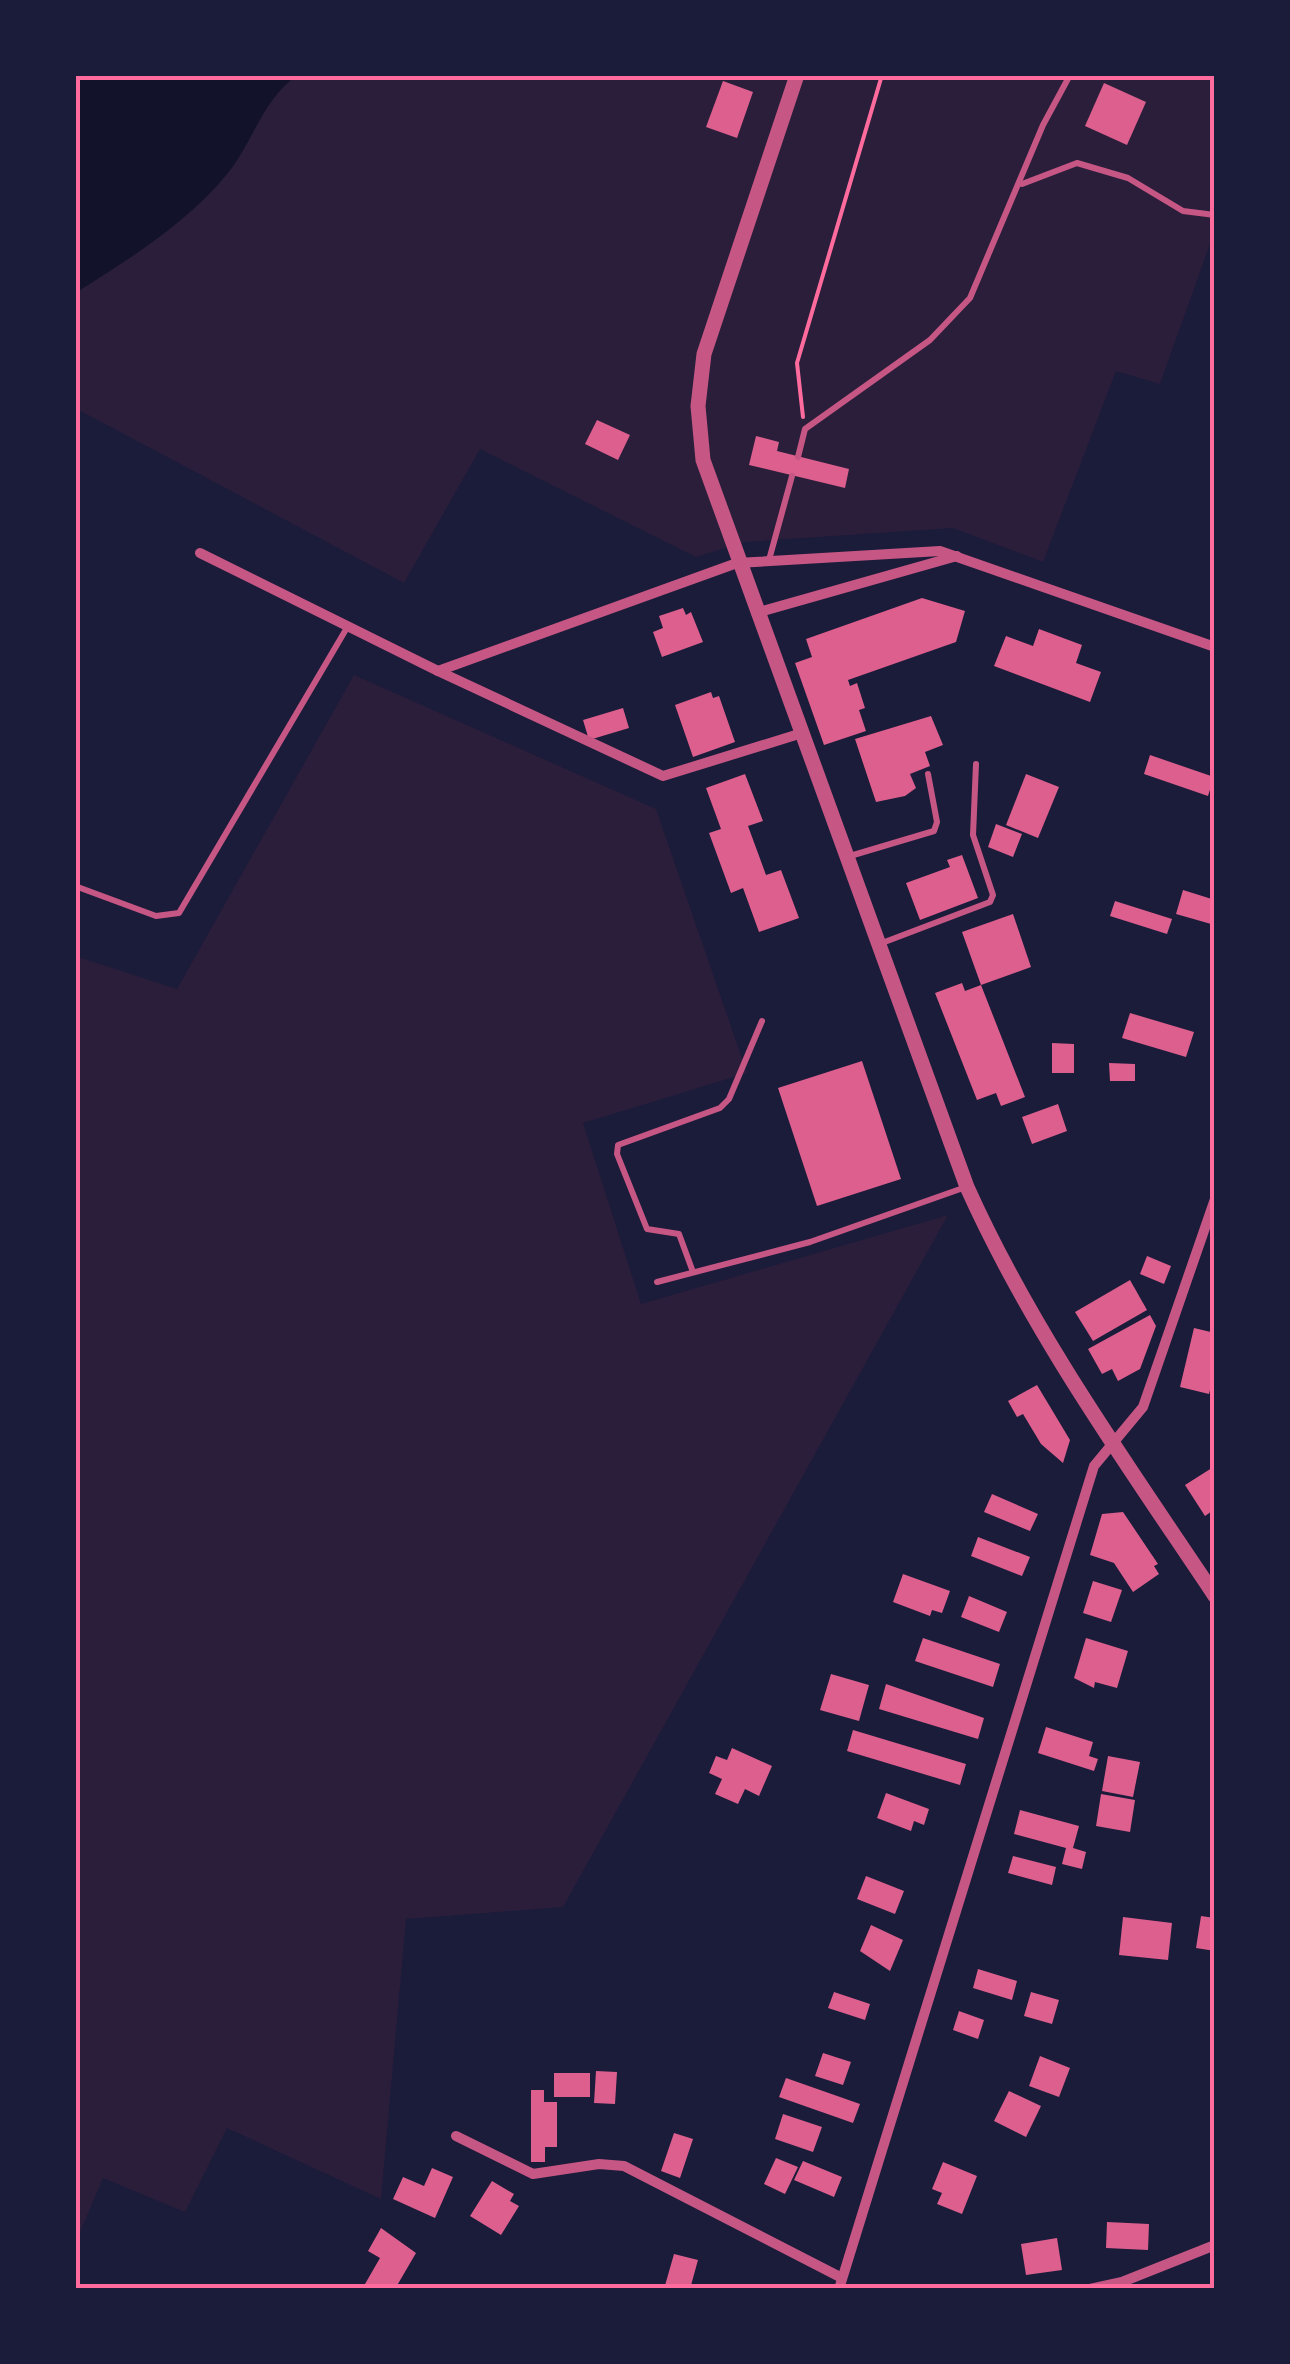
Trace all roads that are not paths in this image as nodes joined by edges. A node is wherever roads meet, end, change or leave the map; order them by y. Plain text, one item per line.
1 (796, 75) edge
2 (1070, 75) edge
3 (1020, 185) junction
4 (1215, 215) edge
5 (798, 457) dead end
6 (792, 476) dead end
7 (200, 553) dead end
8 (964, 555) junction
9 (769, 561) junction
10 (737, 563) junction
11 (756, 613) junction
12 (348, 626) junction
13 (1215, 648) edge
14 (438, 671) junction
15 (800, 734) junction
16 (976, 764) dead end
17 (928, 774) dead end
18 (844, 857) junction
19 (75, 886) edge
20 (876, 944) junction
21 (762, 1020) dead end
22 (966, 1186) junction
23 (1215, 1199) edge
24 (694, 1272) junction
25 (657, 1282) dead end
26 (1112, 1441) junction
27 (1215, 1596) edge
28 (456, 2136) dead end
29 (1215, 2245) edge
30 (841, 2284) edge
31 (1090, 2289) edge

1 - 10 street
2 - 3 lane
3 - 4 lane
3 - 5 lane
6 - 9 lane
7 - 12 street
8 - 9 street
8 - 11 street
8 - 13 street
9 - 10 street
10 - 11 street
10 - 14 street
11 - 15 street
12 - 14 street
12 - 19 lane
14 - 15 street
15 - 18 street
16 - 20 lane
17 - 18 lane
18 - 20 street
20 - 22 street
21 - 24 lane
22 - 24 lane
22 - 26 street
23 - 26 street
24 - 25 lane
26 - 27 street
26 - 30 street
28 - 30 street
29 - 31 street

